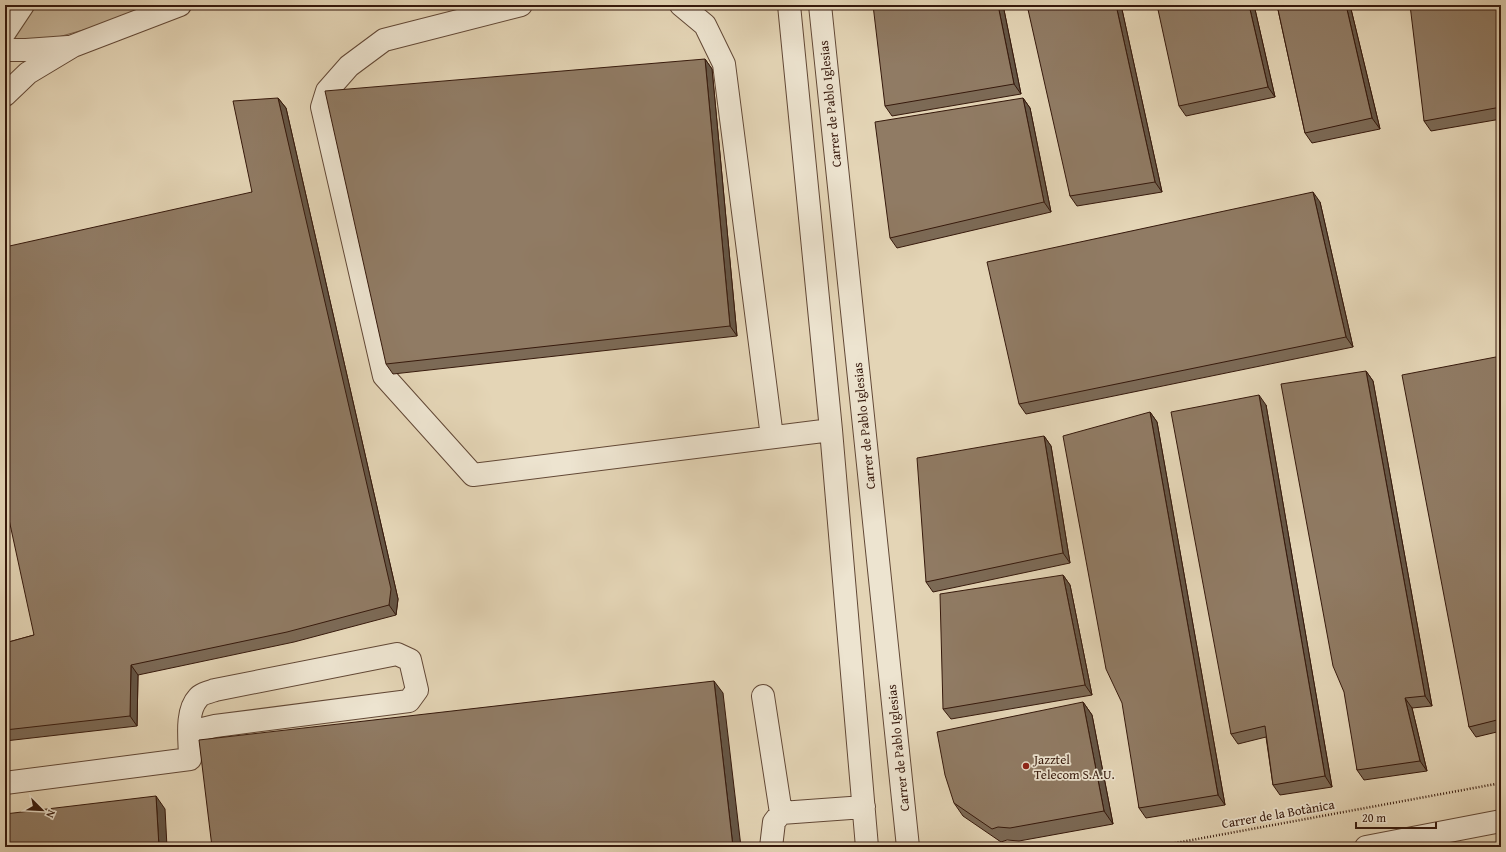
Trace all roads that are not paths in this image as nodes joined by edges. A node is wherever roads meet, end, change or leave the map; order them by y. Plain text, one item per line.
1 (23, 5) edge
2 (180, 5) edge
3 (521, 5) edge
4 (681, 5) edge
5 (789, 5) edge
6 (820, 5) edge
7 (5, 32) edge
8 (74, 46) junction
9 (5, 50) edge
10 (5, 95) edge
11 (831, 430) junction
12 (772, 437) junction
13 (763, 696) dead end
14 (190, 732) junction
15 (5, 783) edge
16 (864, 807) junction
17 (780, 813) junction
18 (1501, 820) edge
19 (1424, 841) edge
20 (771, 847) edge
21 (867, 847) edge
22 (908, 847) edge
23 (1366, 847) edge

1 - 7 street
2 - 8 street
3 - 12 street
4 - 12 street
5 - 11 street
6 - 22 street, Carrer de Pablo Iglesias
8 - 9 street
8 - 10 street
11 - 12 street
11 - 16 street
13 - 17 street
14 - 14 street
14 - 15 street
16 - 17 street
16 - 21 street
17 - 20 street
18 - 19 street
19 - 23 street

